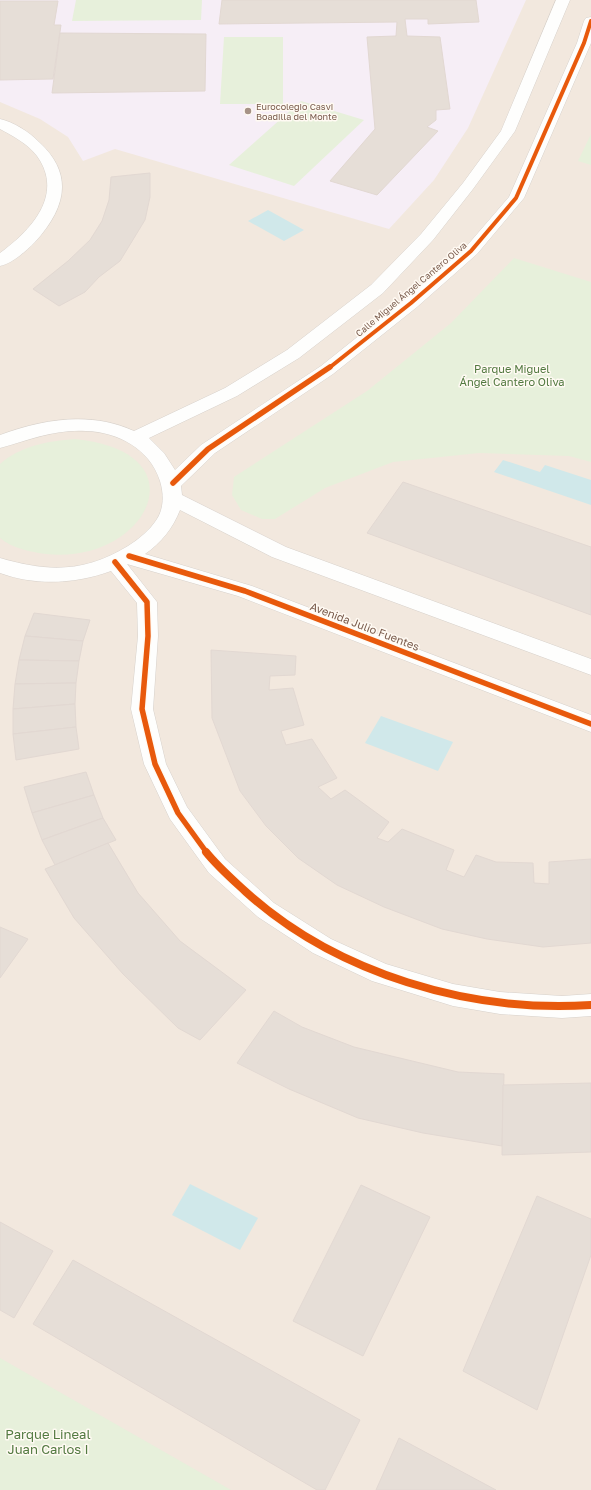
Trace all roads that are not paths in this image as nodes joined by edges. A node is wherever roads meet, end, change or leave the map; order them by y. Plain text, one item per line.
1 (562, 0) edge
2 (591, 21) edge
3 (0, 123) edge
4 (0, 261) edge
5 (134, 438) junction
6 (0, 442) edge
7 (173, 491) junction
8 (122, 559) junction
9 (0, 565) edge
10 (591, 667) edge
11 (591, 724) edge
12 (591, 1005) edge

1 - 5 street, Calle Miguel Ángel Cantero Oliva
2 - 7 street, Calle Miguel Ángel Cantero Oliva
3 - 4 street
5 - 6 street
5 - 7 street
7 - 8 street
7 - 10 street
8 - 9 street
8 - 11 street, Avenida Julio Fuentes
8 - 12 street

